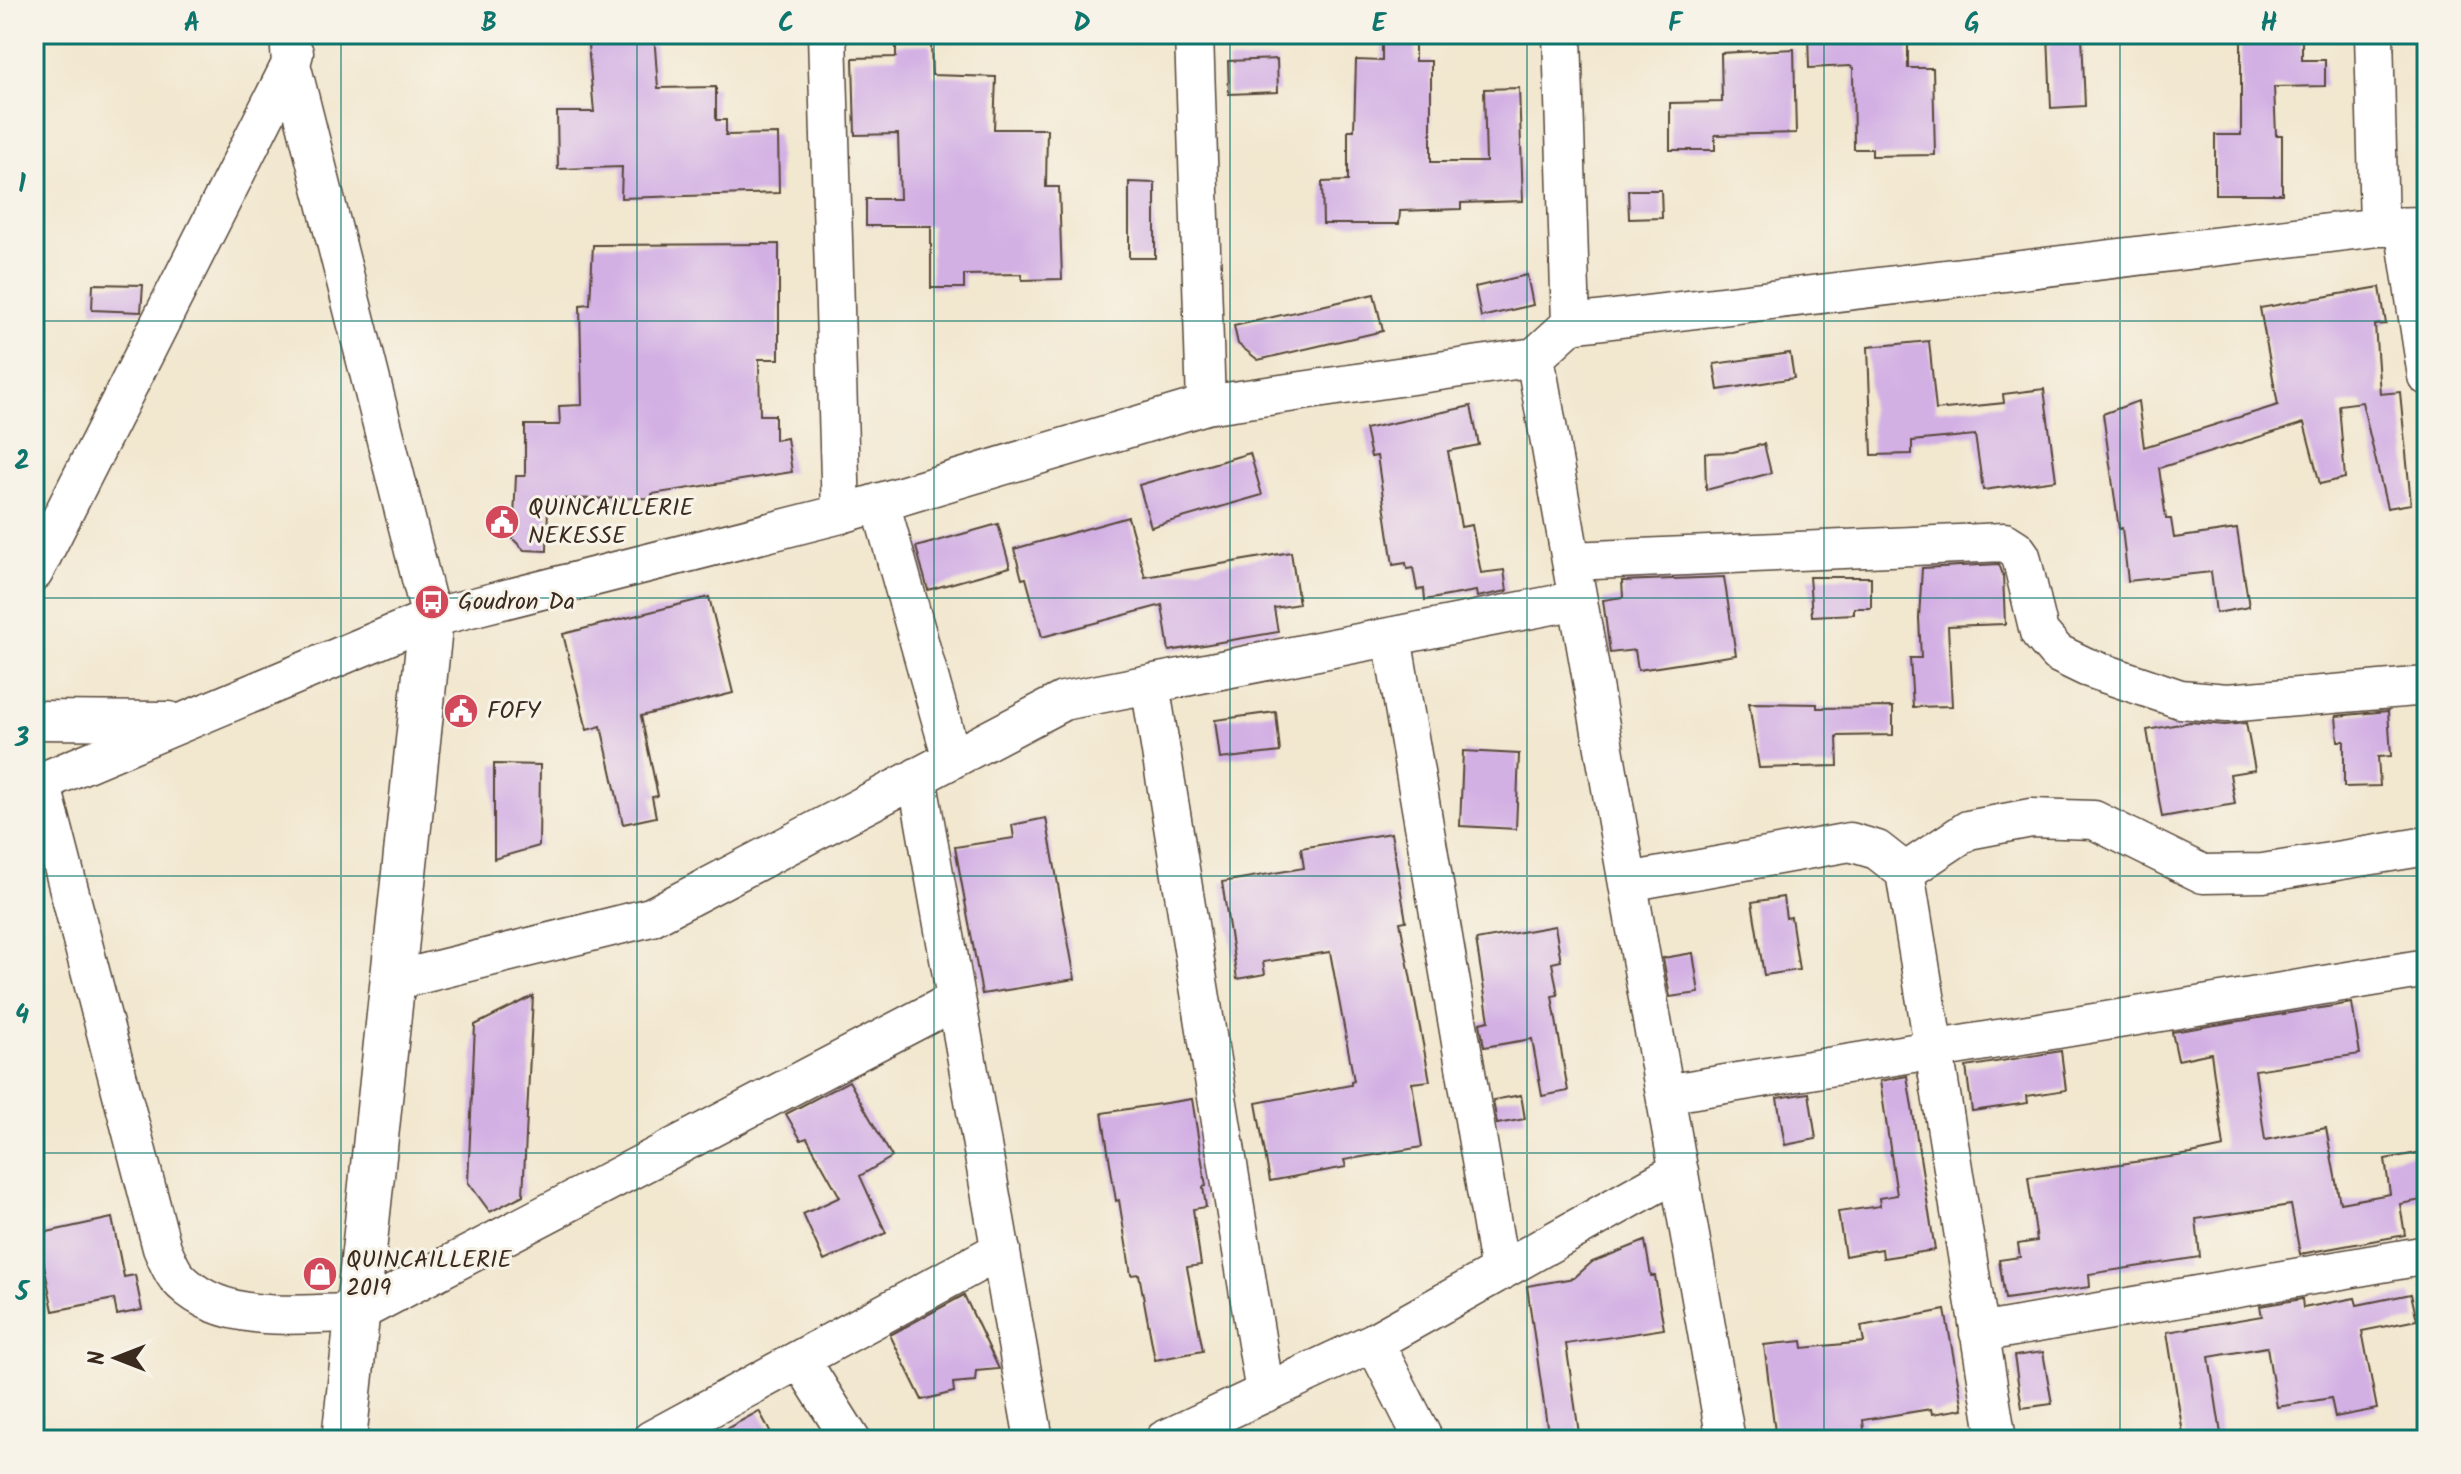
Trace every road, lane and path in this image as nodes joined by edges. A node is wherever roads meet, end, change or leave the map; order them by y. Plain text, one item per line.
1 (827, 34) edge
2 (1194, 34) edge
3 (1562, 34) edge
4 (2374, 34) edge
5 (293, 44) edge
6 (2403, 227) edge
7 (1571, 324) junction
8 (1535, 357) junction
9 (2427, 376) edge
10 (1206, 405) junction
11 (880, 502) junction
12 (841, 514) junction
13 (1571, 561) junction
14 (34, 572) edge
15 (1578, 600) junction
16 (431, 618) junction
17 (1392, 637) junction
18 (1150, 684) junction
19 (2427, 686) edge
20 (34, 720) edge
21 (183, 721) junction
22 (952, 759) junction
23 (917, 777) junction
24 (37, 784) edge
25 (2427, 846) edge
26 (1905, 872) junction
27 (1628, 882) junction
28 (2427, 968) edge
29 (393, 981) junction
30 (956, 1000) junction
31 (1934, 1050) junction
32 (1665, 1094) junction
33 (1679, 1171) junction
34 (1001, 1250) junction
35 (2427, 1255) edge
36 (1500, 1272) junction
37 (357, 1313) junction
38 (1979, 1333) junction
39 (1374, 1342) junction
40 (800, 1359) junction
41 (1265, 1393) junction
42 (344, 1440) edge
43 (651, 1440) edge
44 (851, 1440) edge
45 (1034, 1440) edge
46 (1164, 1440) edge
47 (1424, 1440) edge
48 (1726, 1440) edge
49 (1997, 1440) edge

1 - 12 street
2 - 10 street
3 - 7 street
4 - 6 street
5 - 14 street
5 - 16 street
6 - 7 street
6 - 9 street
7 - 8 street
8 - 10 street
8 - 13 street
10 - 11 street
11 - 12 street
11 - 22 street
12 - 16 street
13 - 15 street
13 - 19 street
15 - 17 street
15 - 27 street
16 - 21 street
16 - 29 street
17 - 18 street
17 - 36 street
18 - 22 street
18 - 41 street
20 - 21 street
21 - 24 street
22 - 23 street
23 - 29 street
23 - 30 street
24 - 37 street
25 - 26 street
26 - 27 street
26 - 31 street
27 - 32 street
28 - 31 street
29 - 37 street
30 - 34 street
30 - 37 street
31 - 32 street
31 - 38 street
32 - 33 street
33 - 36 street
33 - 48 street
34 - 40 street
34 - 45 street
35 - 38 street
36 - 39 street
37 - 42 street
38 - 49 street
39 - 41 street
39 - 47 street
40 - 43 street
40 - 44 street
41 - 46 street

